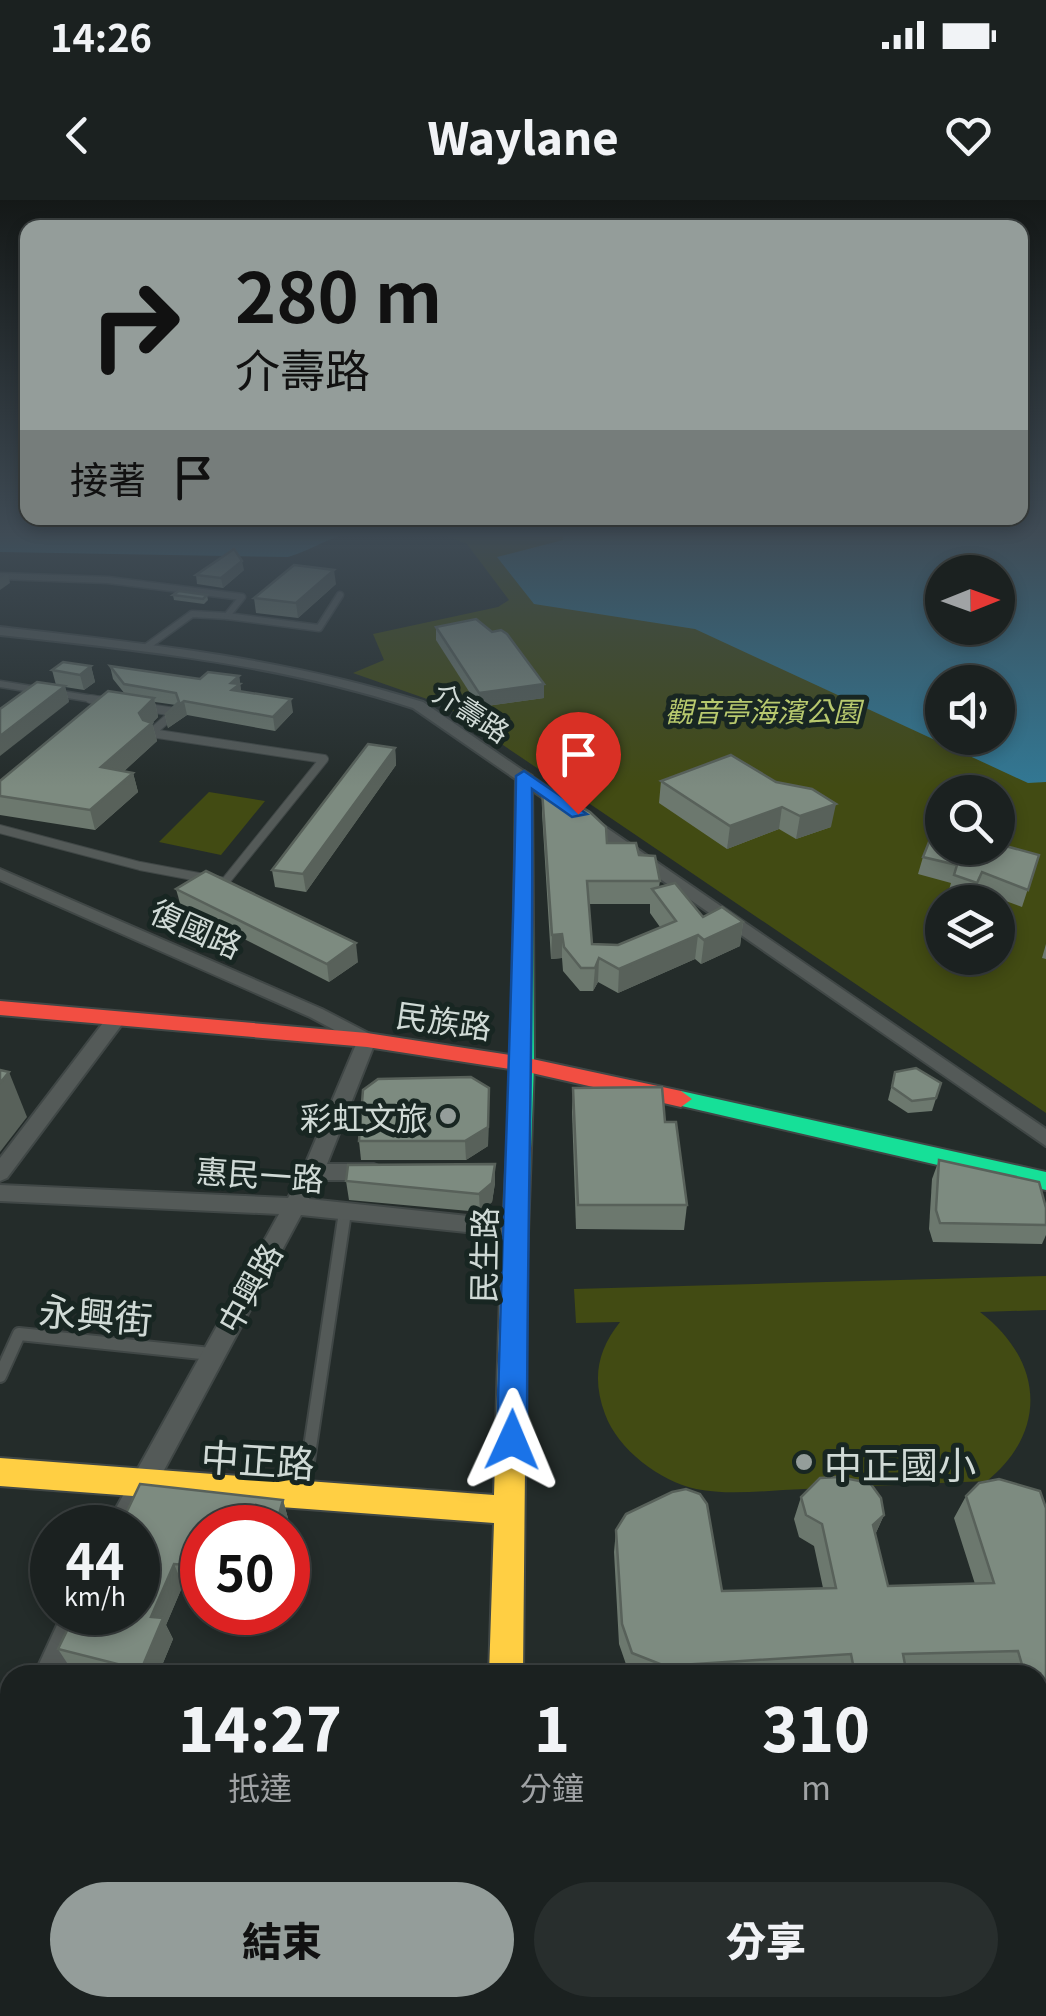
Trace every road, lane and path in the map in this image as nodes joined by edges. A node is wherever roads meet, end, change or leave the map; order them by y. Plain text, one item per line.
1 (188, 617) edge
2 (233, 617) edge
3 (326, 617) edge
4 (0, 631) edge
5 (145, 648) junction
6 (0, 684) edge
7 (121, 703) edge
8 (139, 706) edge
9 (524, 776) junction
10 (0, 830) edge
11 (0, 874) edge
12 (0, 1008) edge
13 (116, 1020) junction
14 (367, 1040) junction
15 (523, 1064) junction
16 (1046, 1139) edge
17 (313, 1172) junction
18 (405, 1172) edge
19 (0, 1173) edge
20 (1046, 1181) edge
21 (0, 1193) edge
22 (294, 1206) junction
23 (345, 1212) junction
24 (515, 1229) junction
25 (211, 1354) junction
26 (0, 1376) edge
27 (0, 1472) edge
28 (138, 1484) junction
29 (302, 1496) junction
30 (128, 1505) edge
31 (511, 1510) junction
32 (67, 1635) edge
33 (53, 1665) edge
34 (506, 1665) edge

1 - 5 lane
2 - 3 lane
4 - 5 street, 介壽路
5 - 9 street, 介壽路
6 - 7 lane
8 - 10 lane
9 - 15 main road, 民生路
9 - 16 street, 介壽路
11 - 14 street, 復國路
12 - 13 main road, 民族路
13 - 14 main road, 民族路
13 - 19 street
14 - 15 main road, 民族路
14 - 17 street, 中興路
15 - 20 main road, 民族路
15 - 24 main road, 民生路
17 - 18 street
17 - 22 street, 中興路
21 - 22 street, 惠民一路
22 - 23 street, 惠民一路
22 - 25 street, 中興路
23 - 24 street, 惠民一路
23 - 29 lane
24 - 31 main road, 民生路
25 - 26 lane, 永興街
25 - 28 street, 中興路
27 - 28 main road, 中正路
28 - 29 main road, 中正路
28 - 30 street, 中興路
29 - 31 main road, 中正路
31 - 34 main road, 民生路
32 - 33 street

